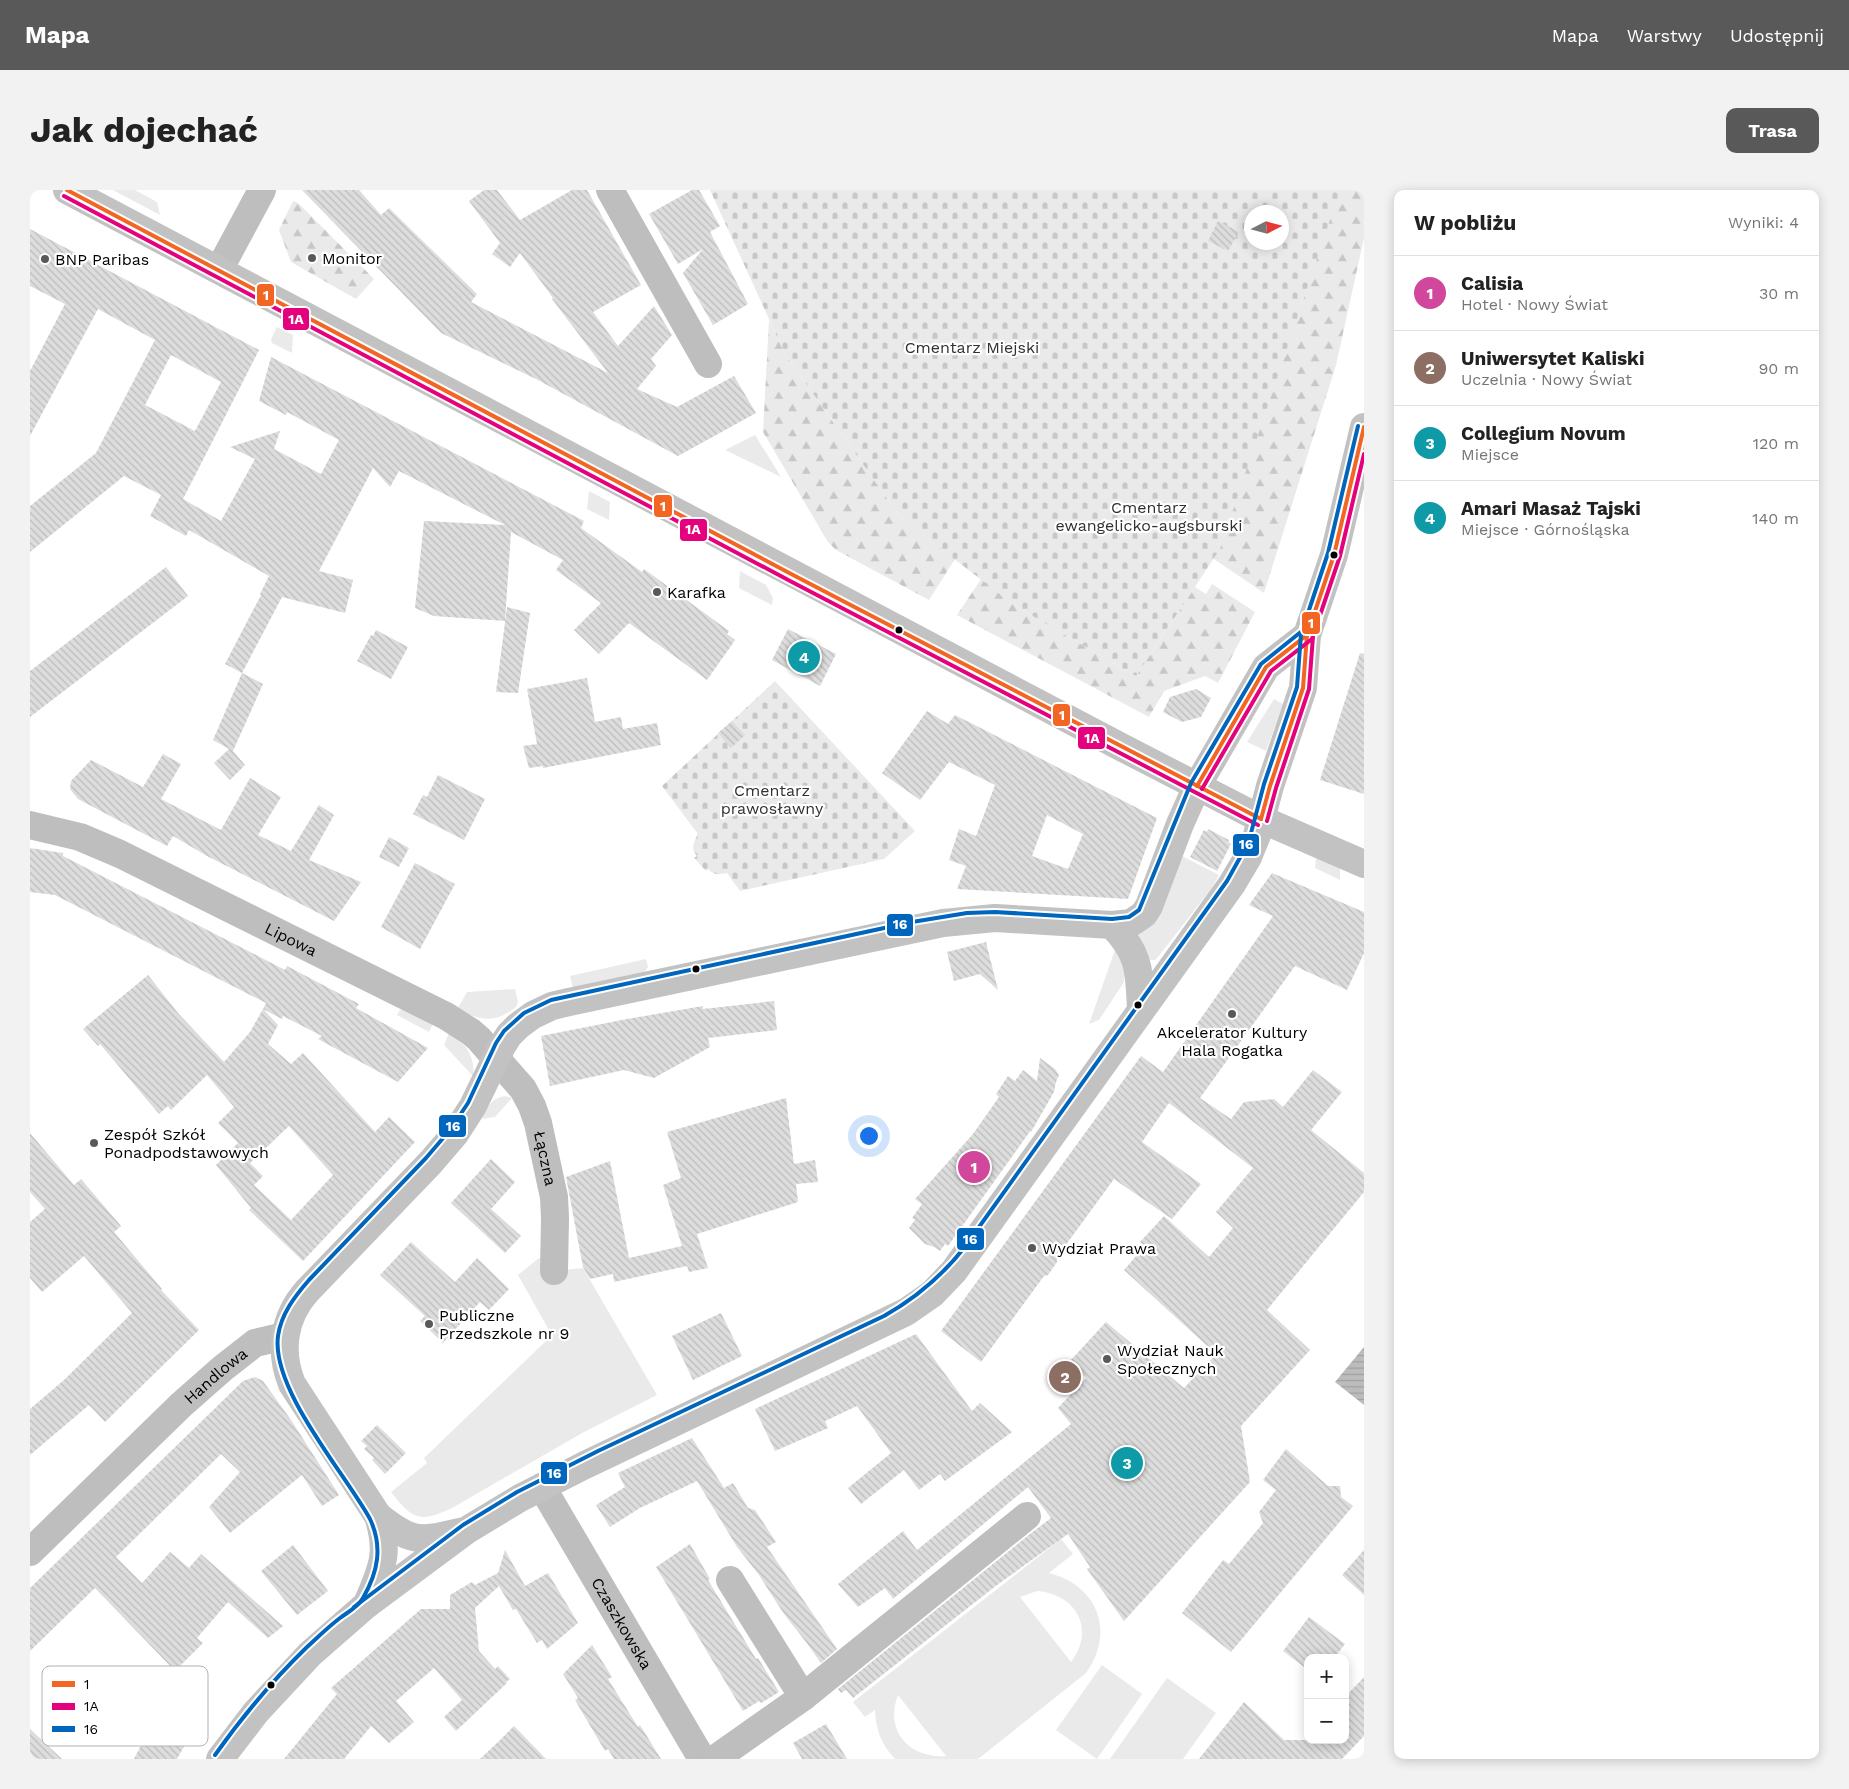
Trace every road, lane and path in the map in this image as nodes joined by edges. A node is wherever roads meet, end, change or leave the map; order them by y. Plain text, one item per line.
1 (67, 190) edge
2 (262, 190) edge
3 (610, 190) edge
4 (219, 270) junction
5 (708, 364) dead end
6 (1364, 427) edge
7 (1308, 635) junction
8 (1197, 786) junction
9 (1262, 819) junction
10 (32, 820) edge
11 (1364, 864) edge
12 (1112, 925) junction
13 (1141, 1010) junction
14 (496, 1057) junction
15 (554, 1271) dead end
16 (285, 1336) junction
17 (542, 1487) junction
18 (378, 1516) junction
19 (1027, 1516) dead end
20 (467, 1530) junction
21 (30, 1552) edge
22 (730, 1580) dead end
23 (366, 1605) junction
24 (803, 1696) junction
25 (220, 1759) edge
26 (702, 1759) edge
27 (715, 1759) edge

1 - 4 street
2 - 4 street
3 - 5 street
4 - 8 street
6 - 7 street
7 - 8 street
7 - 9 street
8 - 9 street
8 - 12 street
9 - 11 street
9 - 13 street
10 - 14 street, Lipowa
12 - 13 street
12 - 14 street
13 - 17 street
14 - 15 street, Łączna
14 - 16 street
16 - 18 street
16 - 21 street, Handlowa
17 - 20 street
17 - 26 street, Czaszkowska
18 - 20 street
18 - 23 street
19 - 24 street
20 - 23 street
22 - 24 street
23 - 25 street
24 - 27 street

